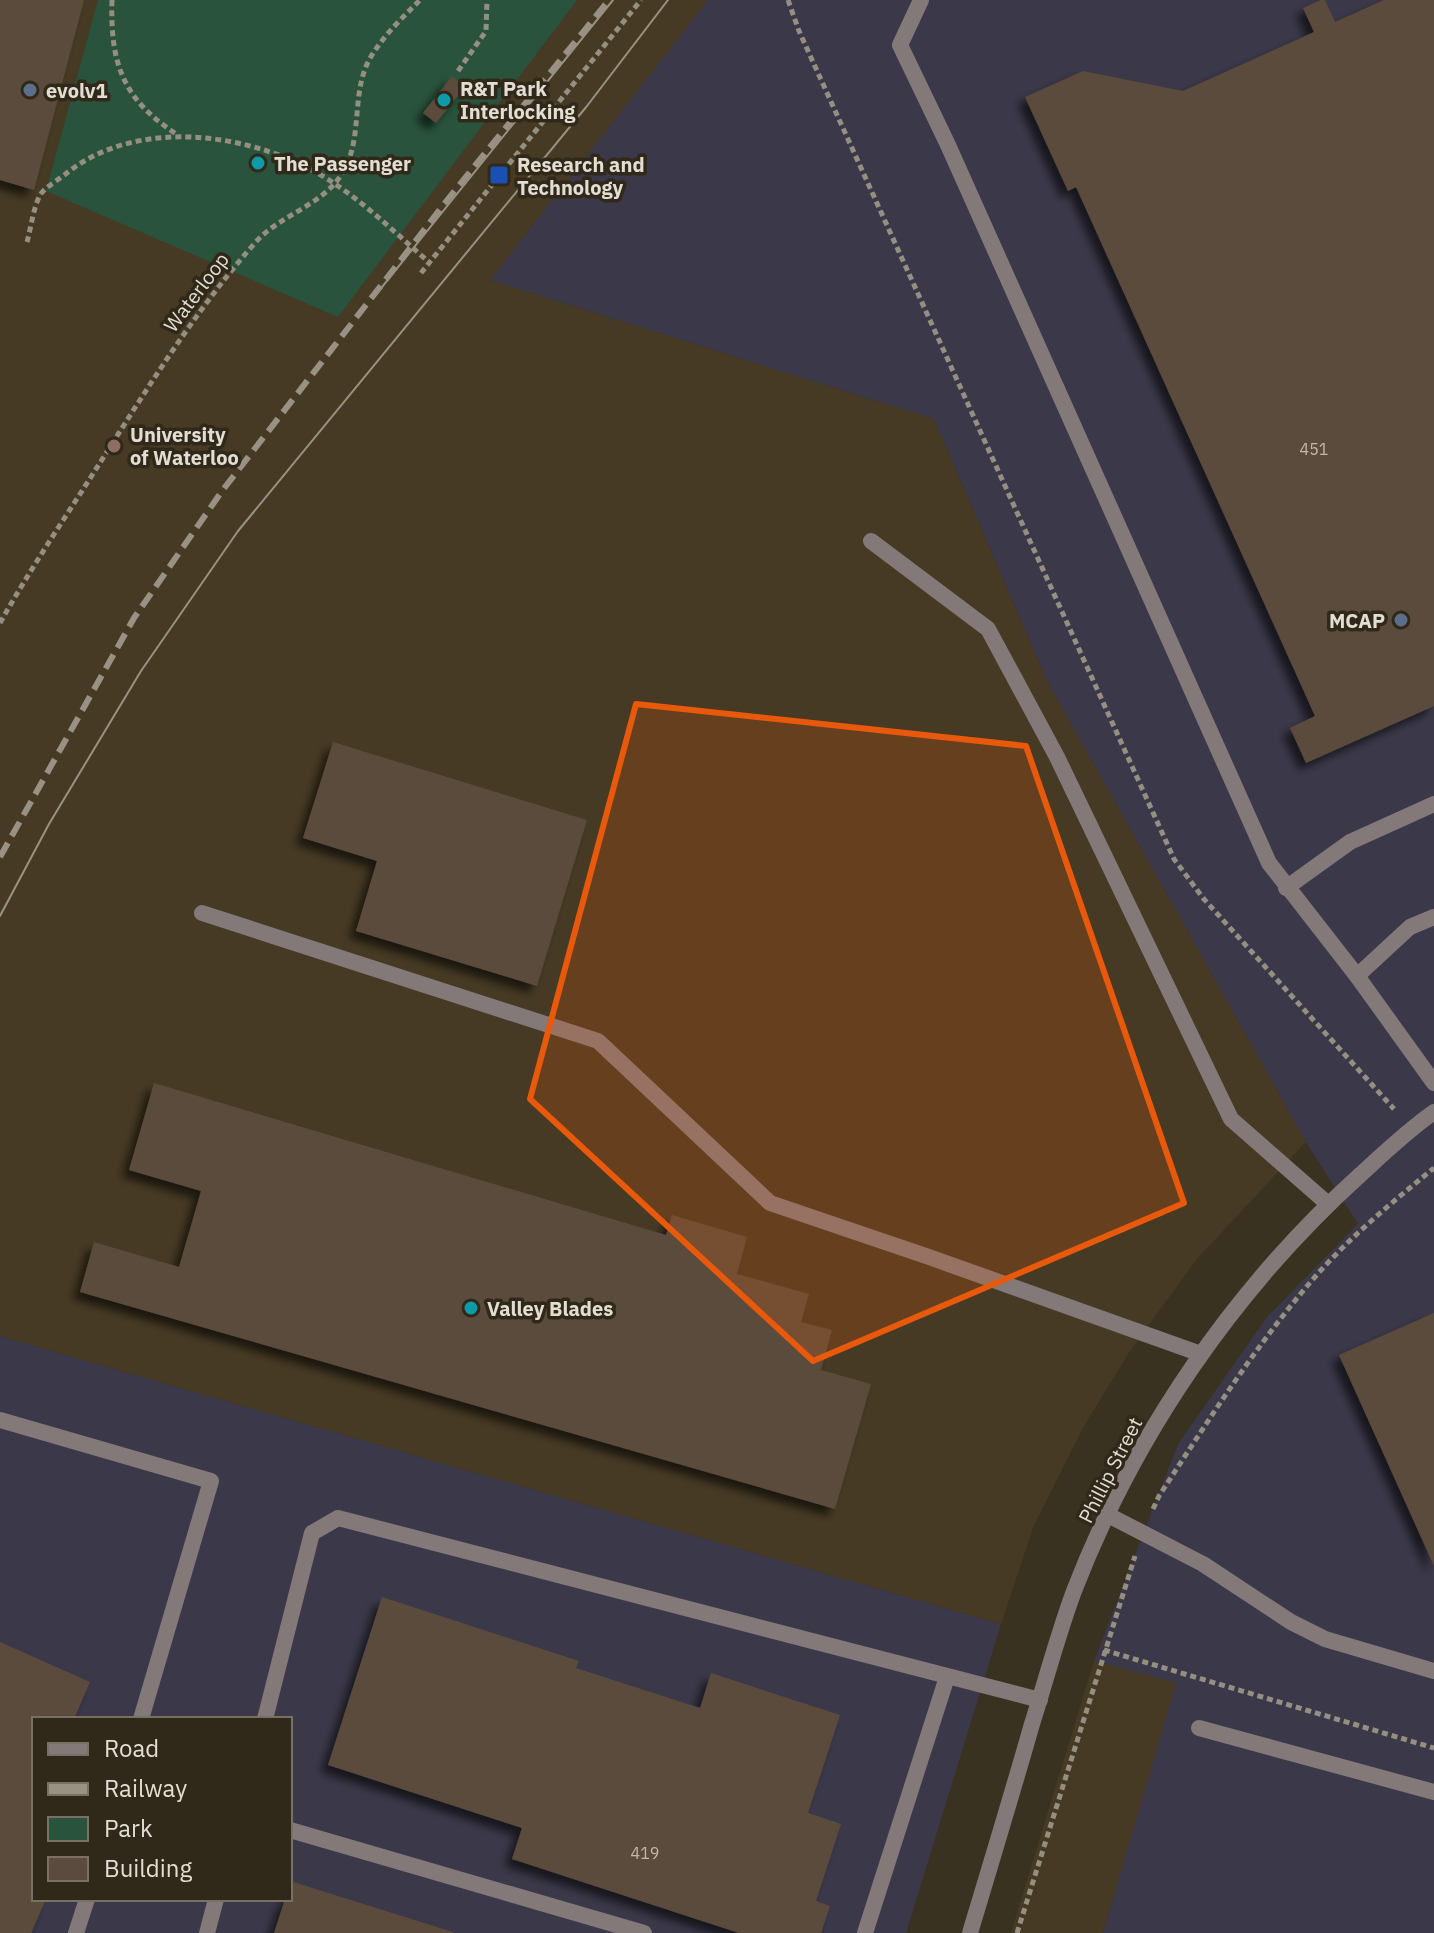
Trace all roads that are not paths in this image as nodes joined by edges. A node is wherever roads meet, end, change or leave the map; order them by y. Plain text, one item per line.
1 (921, 0) edge
2 (871, 541) dead end
3 (1434, 804) edge
4 (1286, 888) junction
5 (202, 913) dead end
6 (1434, 917) edge
7 (1357, 976) junction
8 (1434, 1083) edge
9 (1434, 1112) edge
10 (1328, 1204) junction
11 (1201, 1354) junction
12 (0, 1420) edge
13 (1108, 1515) junction
14 (1434, 1671) edge
15 (947, 1677) junction
16 (1040, 1700) junction
17 (142, 1717) edge
18 (266, 1717) edge
19 (1199, 1728) dead end
20 (1434, 1792) edge
21 (292, 1831) edge
22 (86, 1901) edge
23 (215, 1901) edge
24 (76, 1933) edge
25 (207, 1933) edge
26 (644, 1933) edge
27 (865, 1933) edge
28 (970, 1933) edge

1 - 4 street
2 - 10 street
3 - 4 street
4 - 7 street
5 - 11 street
6 - 7 street
7 - 8 street
9 - 10 street, Phillip Street
10 - 11 street, Phillip Street
11 - 13 street, Phillip Street
12 - 17 street
13 - 14 street
13 - 16 street, Phillip Street
15 - 16 street
15 - 18 street
15 - 27 street
16 - 28 street, Phillip Street
19 - 20 street
21 - 26 street
22 - 24 street
23 - 25 street

